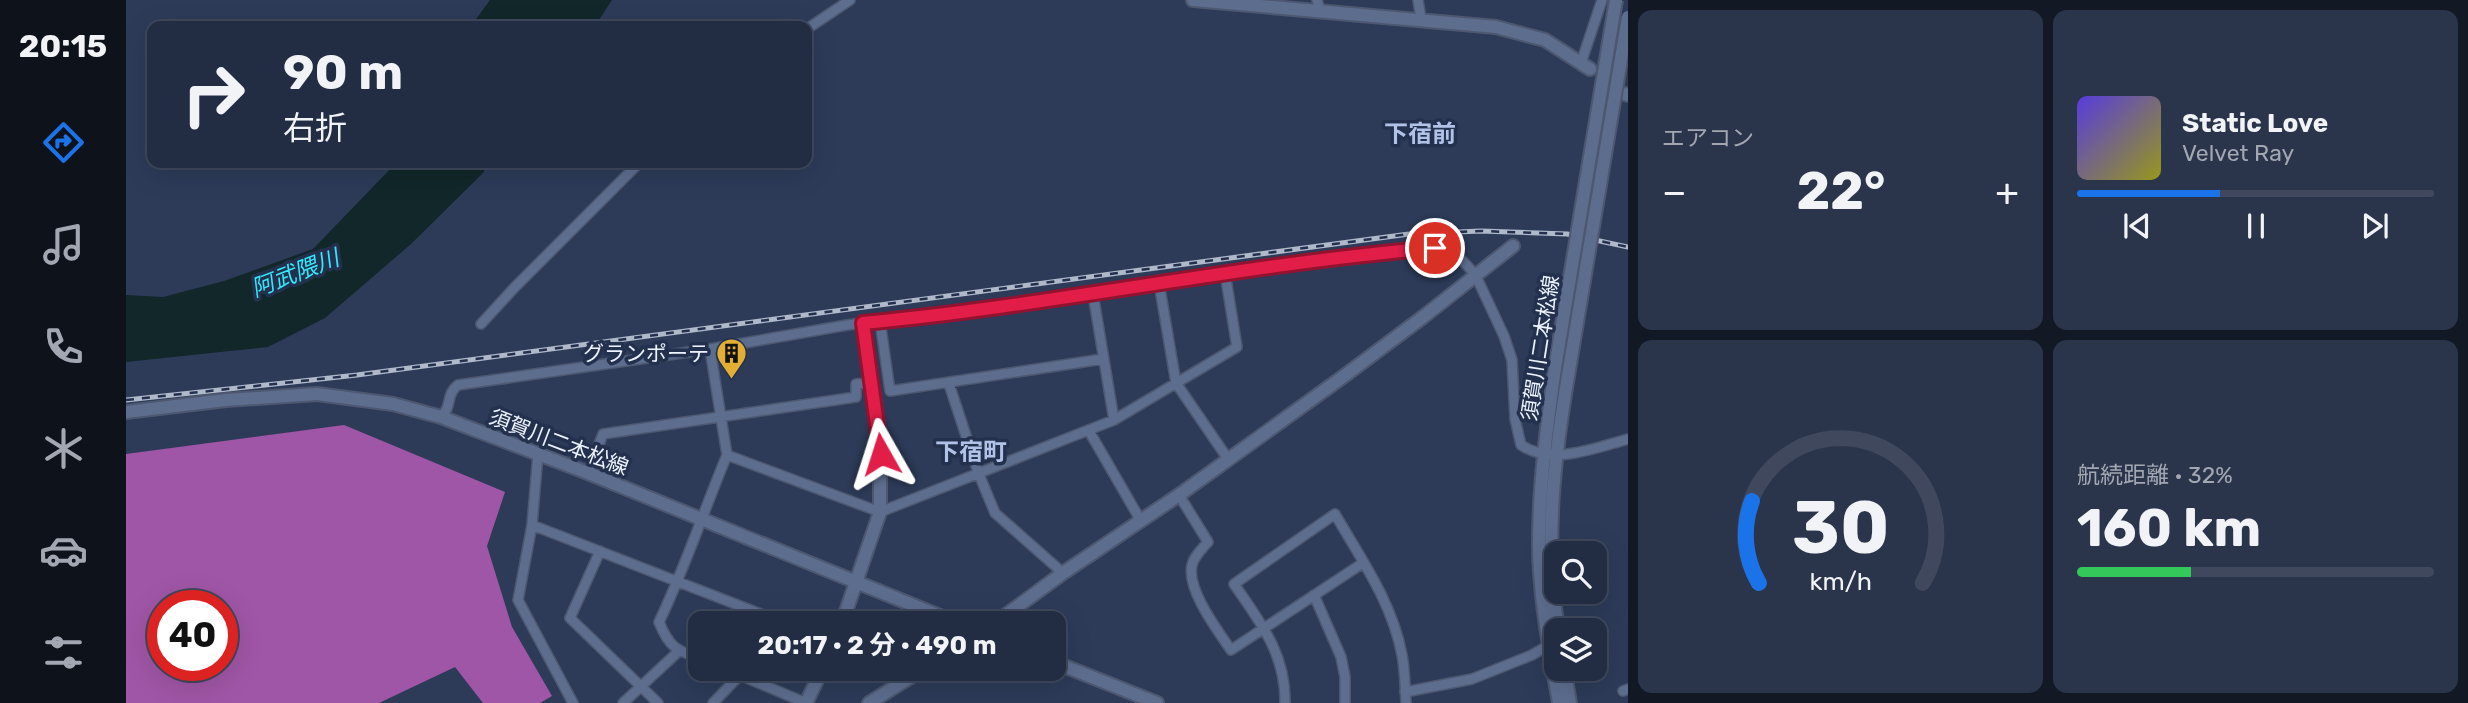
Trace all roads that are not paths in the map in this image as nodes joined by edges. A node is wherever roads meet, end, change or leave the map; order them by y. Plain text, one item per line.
1 (850, 0) edge
2 (1193, 0) edge
3 (1418, 0) edge
4 (1602, 0) edge
5 (1616, 0) edge
6 (1319, 5) edge
7 (1628, 17) edge
8 (1420, 19) junction
9 (812, 26) edge
10 (1585, 66) joint
11 (634, 168) edge
12 (1513, 246) dead end
13 (1226, 273) junction
14 (1475, 274) junction
15 (1158, 283) junction
16 (1093, 294) junction
17 (880, 321) junction
18 (863, 323) junction
19 (481, 324) dead end
20 (710, 349) junction
21 (1103, 359) junction
22 (873, 383) junction
23 (1176, 383) junction
24 (949, 384) junction
25 (126, 412) edge
26 (721, 415) junction
27 (441, 417) junction
28 (1115, 420) junction
29 (1089, 430) junction
30 (1628, 439) edge
31 (538, 454) junction
32 (1549, 454) junction
33 (727, 455) junction
34 (1228, 459) junction
35 (978, 472) junction
36 (588, 473) junction
37 (1179, 495) junction
38 (880, 512) junction
39 (700, 518) junction
40 (1141, 521) junction
41 (532, 525) junction
42 (600, 551) junction
43 (1363, 563) junction
44 (1063, 573) junction
45 (858, 581) junction
46 (678, 582) junction
47 (1314, 595) junction
48 (755, 611) edge
49 (847, 611) edge
50 (929, 611) edge
51 (1011, 611) edge
52 (1546, 618) edge
53 (1557, 618) edge
54 (1265, 630) junction
55 (1544, 648) edge
56 (679, 651) junction
57 (688, 654) edge
58 (1066, 667) edge
59 (733, 681) edge
60 (760, 681) edge
61 (817, 681) edge
62 (904, 681) edge
63 (1555, 681) edge
64 (1566, 681) edge
65 (640, 686) junction
66 (1405, 692) junction
67 (1149, 702) edge
68 (573, 703) edge
69 (623, 703) edge
70 (658, 703) edge
71 (713, 703) edge
72 (806, 703) edge
73 (869, 703) edge
74 (1285, 703) edge
75 (1345, 703) edge
76 (1406, 703) edge
77 (1559, 703) edge
78 (1570, 703) edge

1 - 9 street
2 - 6 main road
3 - 8 street
4 - 10 street
5 - 32 main road, 須賀川二本松線, bridge
6 - 8 main road
7 - 32 main road, 須賀川二本松線, bridge
8 - 10 main road
11 - 19 street
12 - 14 main road
13 - 14 street
13 - 15 street
13 - 23 street
14 - 32 street
14 - 34 main road
15 - 16 street
15 - 23 street
16 - 17 street
16 - 21 street
17 - 18 street
17 - 24 street
18 - 20 street
18 - 22 main road
20 - 26 street
20 - 27 street
21 - 24 street
21 - 28 street
22 - 26 street
22 - 38 main road
23 - 28 street
23 - 34 street
24 - 35 street
25 - 27 main road, 須賀川二本松線
26 - 33 street
26 - 36 street
27 - 31 main road, 須賀川二本松線
28 - 29 street
29 - 35 street
29 - 40 street
30 - 32 street
31 - 36 main road, 須賀川二本松線
31 - 41 street
32 - 52 main road, 須賀川二本松線
32 - 53 main road, 須賀川二本松線
33 - 38 street
33 - 39 street
34 - 37 main road
35 - 38 street
35 - 44 street
36 - 39 main road, 須賀川二本松線
37 - 40 main road
37 - 54 street
38 - 45 main road
39 - 45 main road, 須賀川二本松線
39 - 46 street
40 - 44 main road
41 - 42 street
41 - 68 street
42 - 46 street
42 - 65 street
43 - 47 street
43 - 54 street
43 - 66 street
44 - 51 main road
45 - 49 main road
45 - 50 main road, 須賀川二本松線
46 - 48 street
46 - 56 street
47 - 54 street
47 - 75 street
54 - 74 street
55 - 66 street
56 - 57 street
56 - 65 street
58 - 67 main road
59 - 71 street
60 - 72 street
61 - 72 main road
62 - 73 main road
63 - 77 main road, 須賀川二本松線
64 - 78 main road
65 - 69 street
65 - 70 street
66 - 76 street

